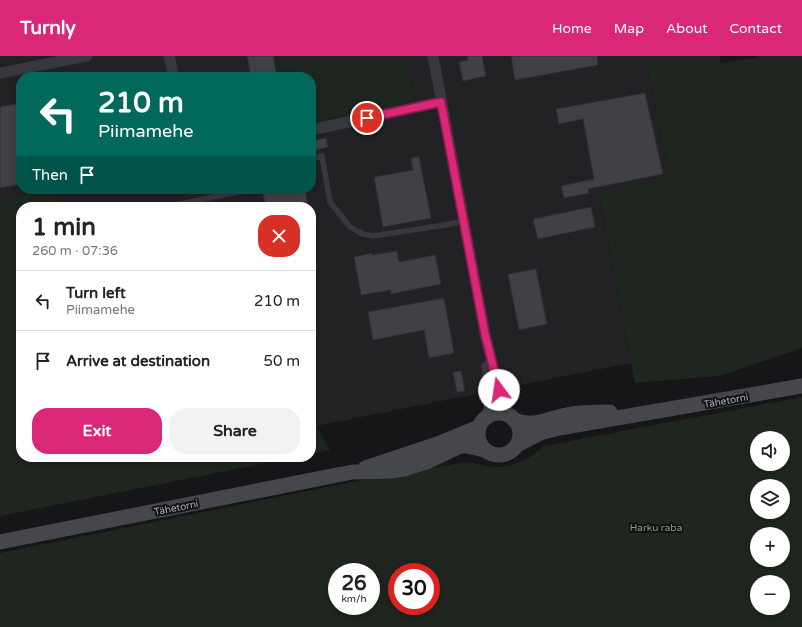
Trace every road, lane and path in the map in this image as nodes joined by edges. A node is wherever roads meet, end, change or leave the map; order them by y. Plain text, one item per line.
1 (87, 56) edge
2 (170, 56) edge
3 (432, 56) edge
4 (173, 72) edge
5 (0, 73) edge
6 (441, 102) junction
7 (316, 129) edge
8 (316, 157) edge
9 (231, 194) edge
10 (191, 202) edge
11 (464, 221) junction
12 (485, 334) junction
13 (802, 386) edge
14 (649, 412) junction
15 (511, 417) junction
16 (483, 421) junction
17 (517, 445) junction
18 (484, 450) junction
19 (352, 472) junction
20 (0, 542) edge

1 - 5 street
2 - 4 street
3 - 6 street
6 - 7 street
6 - 11 street
8 - 11 lane
9 - 10 lane
11 - 12 street
12 - 15 street
12 - 16 street
13 - 14 street, Tähetorni
14 - 15 street, Tähetorni
14 - 17 street, Tähetorni
15 - 16 street
15 - 17 street
16 - 18 street
16 - 19 street, Tähetorni
17 - 18 street
18 - 19 street, Tähetorni
19 - 20 street, Tähetorni

